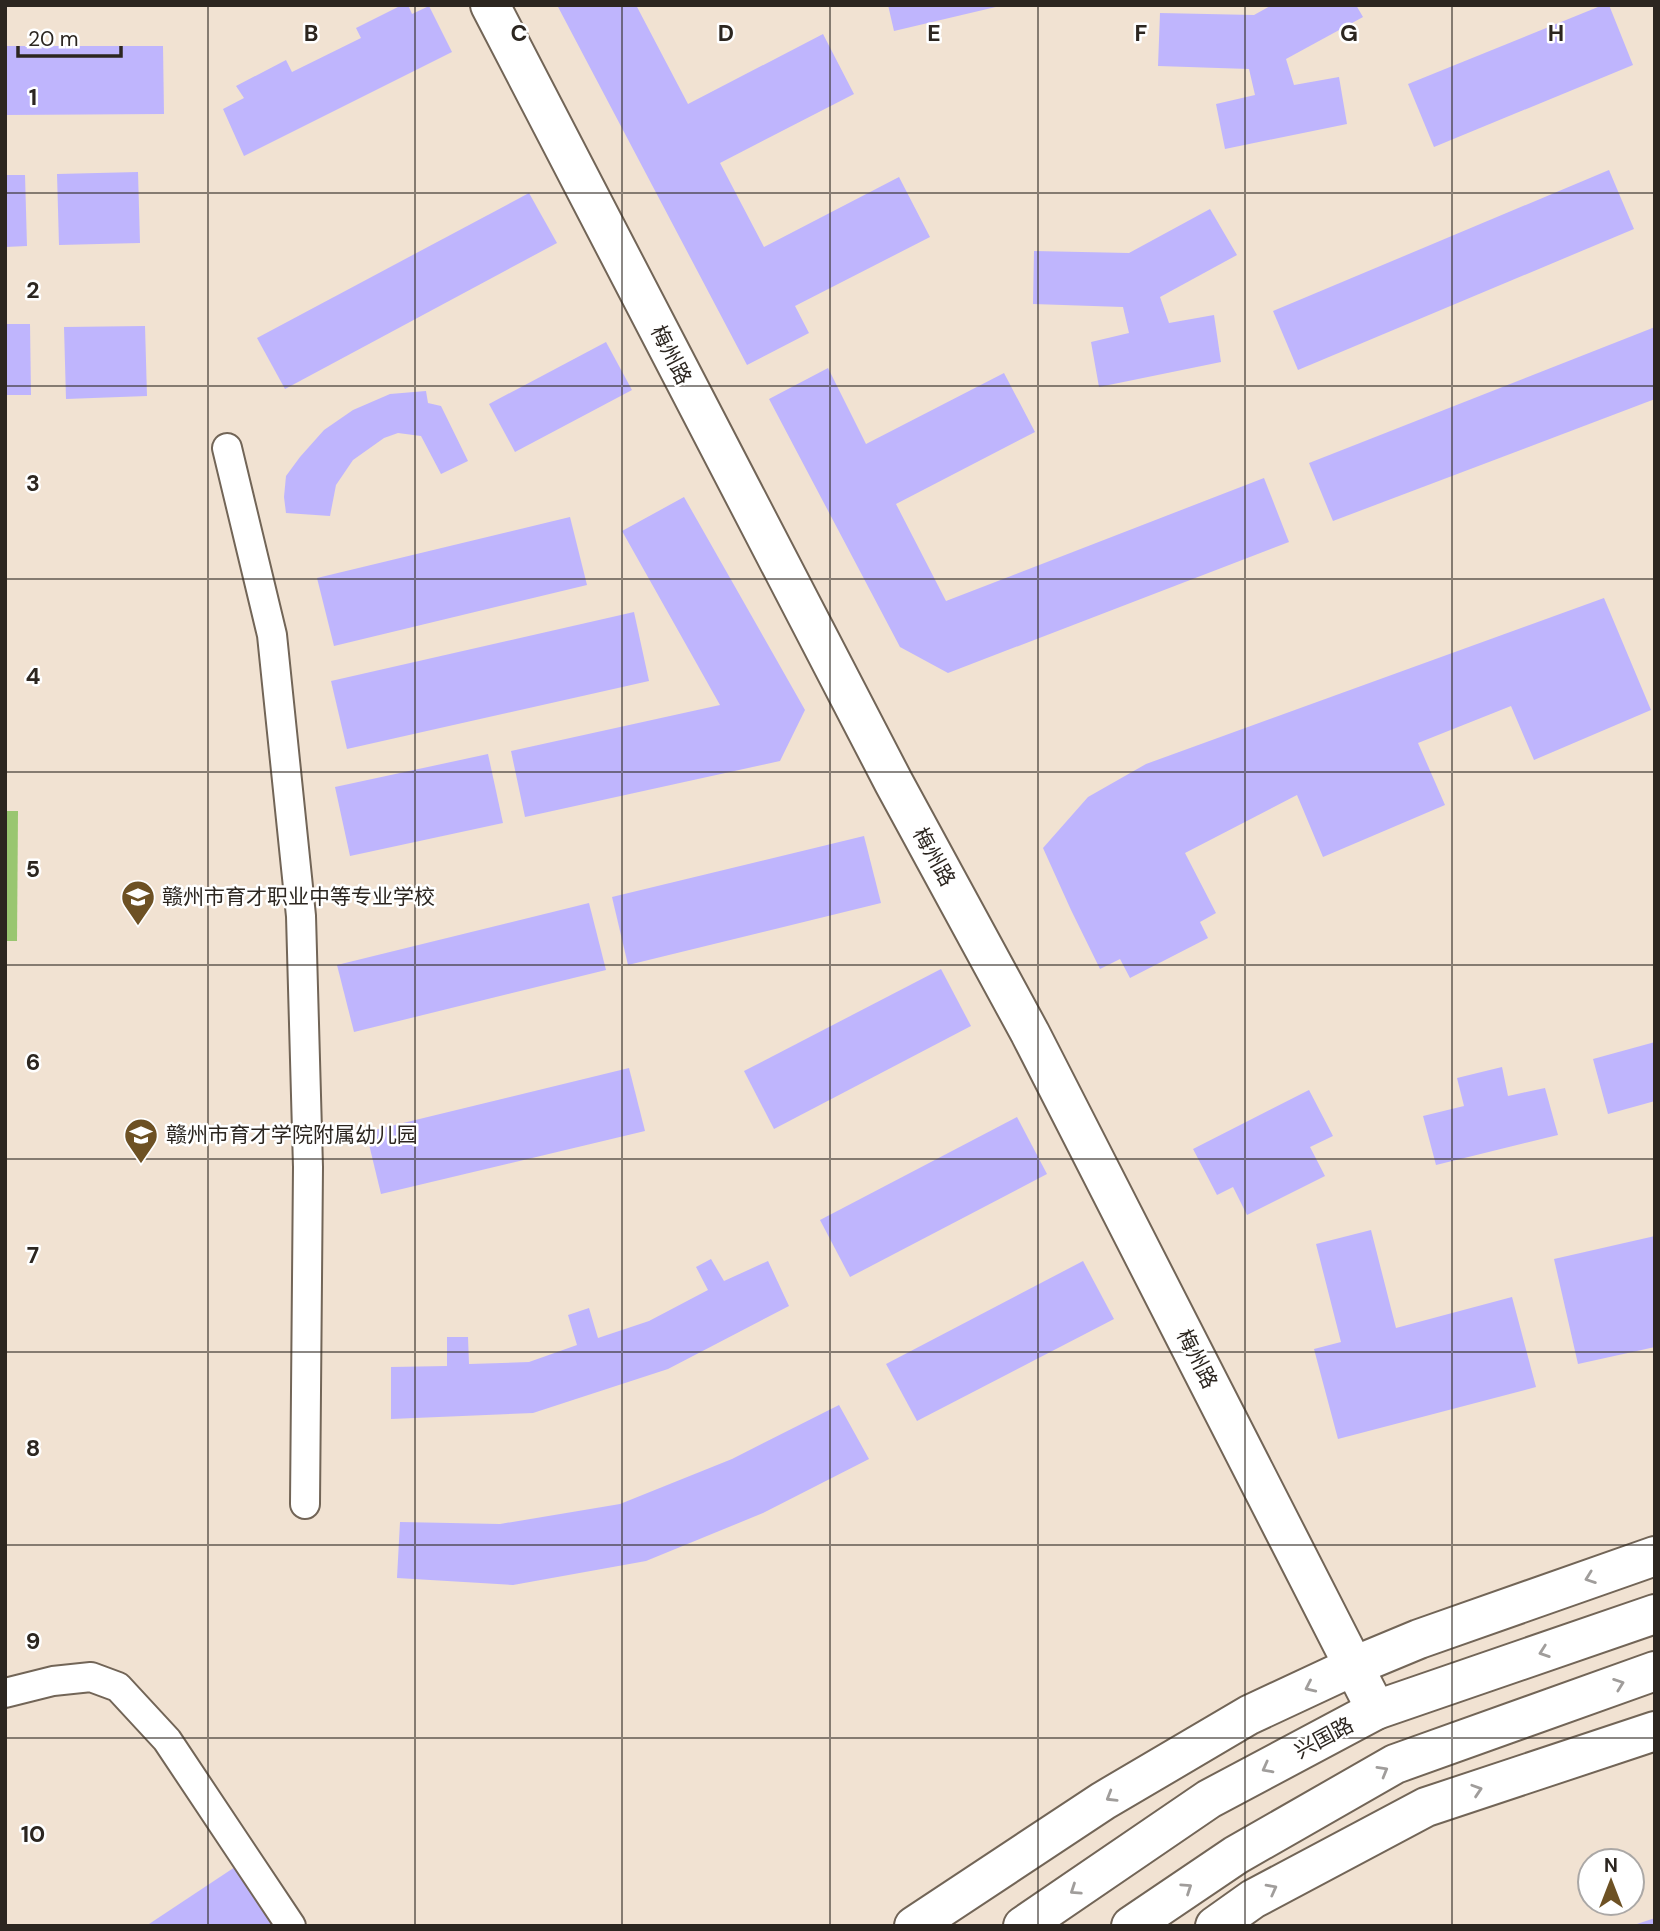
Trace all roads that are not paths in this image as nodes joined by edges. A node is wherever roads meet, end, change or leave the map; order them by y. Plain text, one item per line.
1 (490, 5) edge
2 (227, 448) dead end
3 (305, 1504) dead end
4 (1655, 1556) edge
5 (1655, 1614) edge
6 (1354, 1666) junction
7 (1655, 1671) edge
8 (5, 1693) edge
9 (1376, 1710) junction
10 (1655, 1731) edge
11 (291, 1926) edge
12 (914, 1926) edge
13 (1023, 1926) edge
14 (1131, 1926) edge
15 (1215, 1926) edge

1 - 6 street, 梅州路
2 - 3 street
4 -> 6 street
5 -> 9 street, 兴国路
6 - 9 street, 梅州路
6 -> 12 street
14 -> 7 street
8 - 11 street
9 -> 13 street, 兴国路
15 -> 10 street

